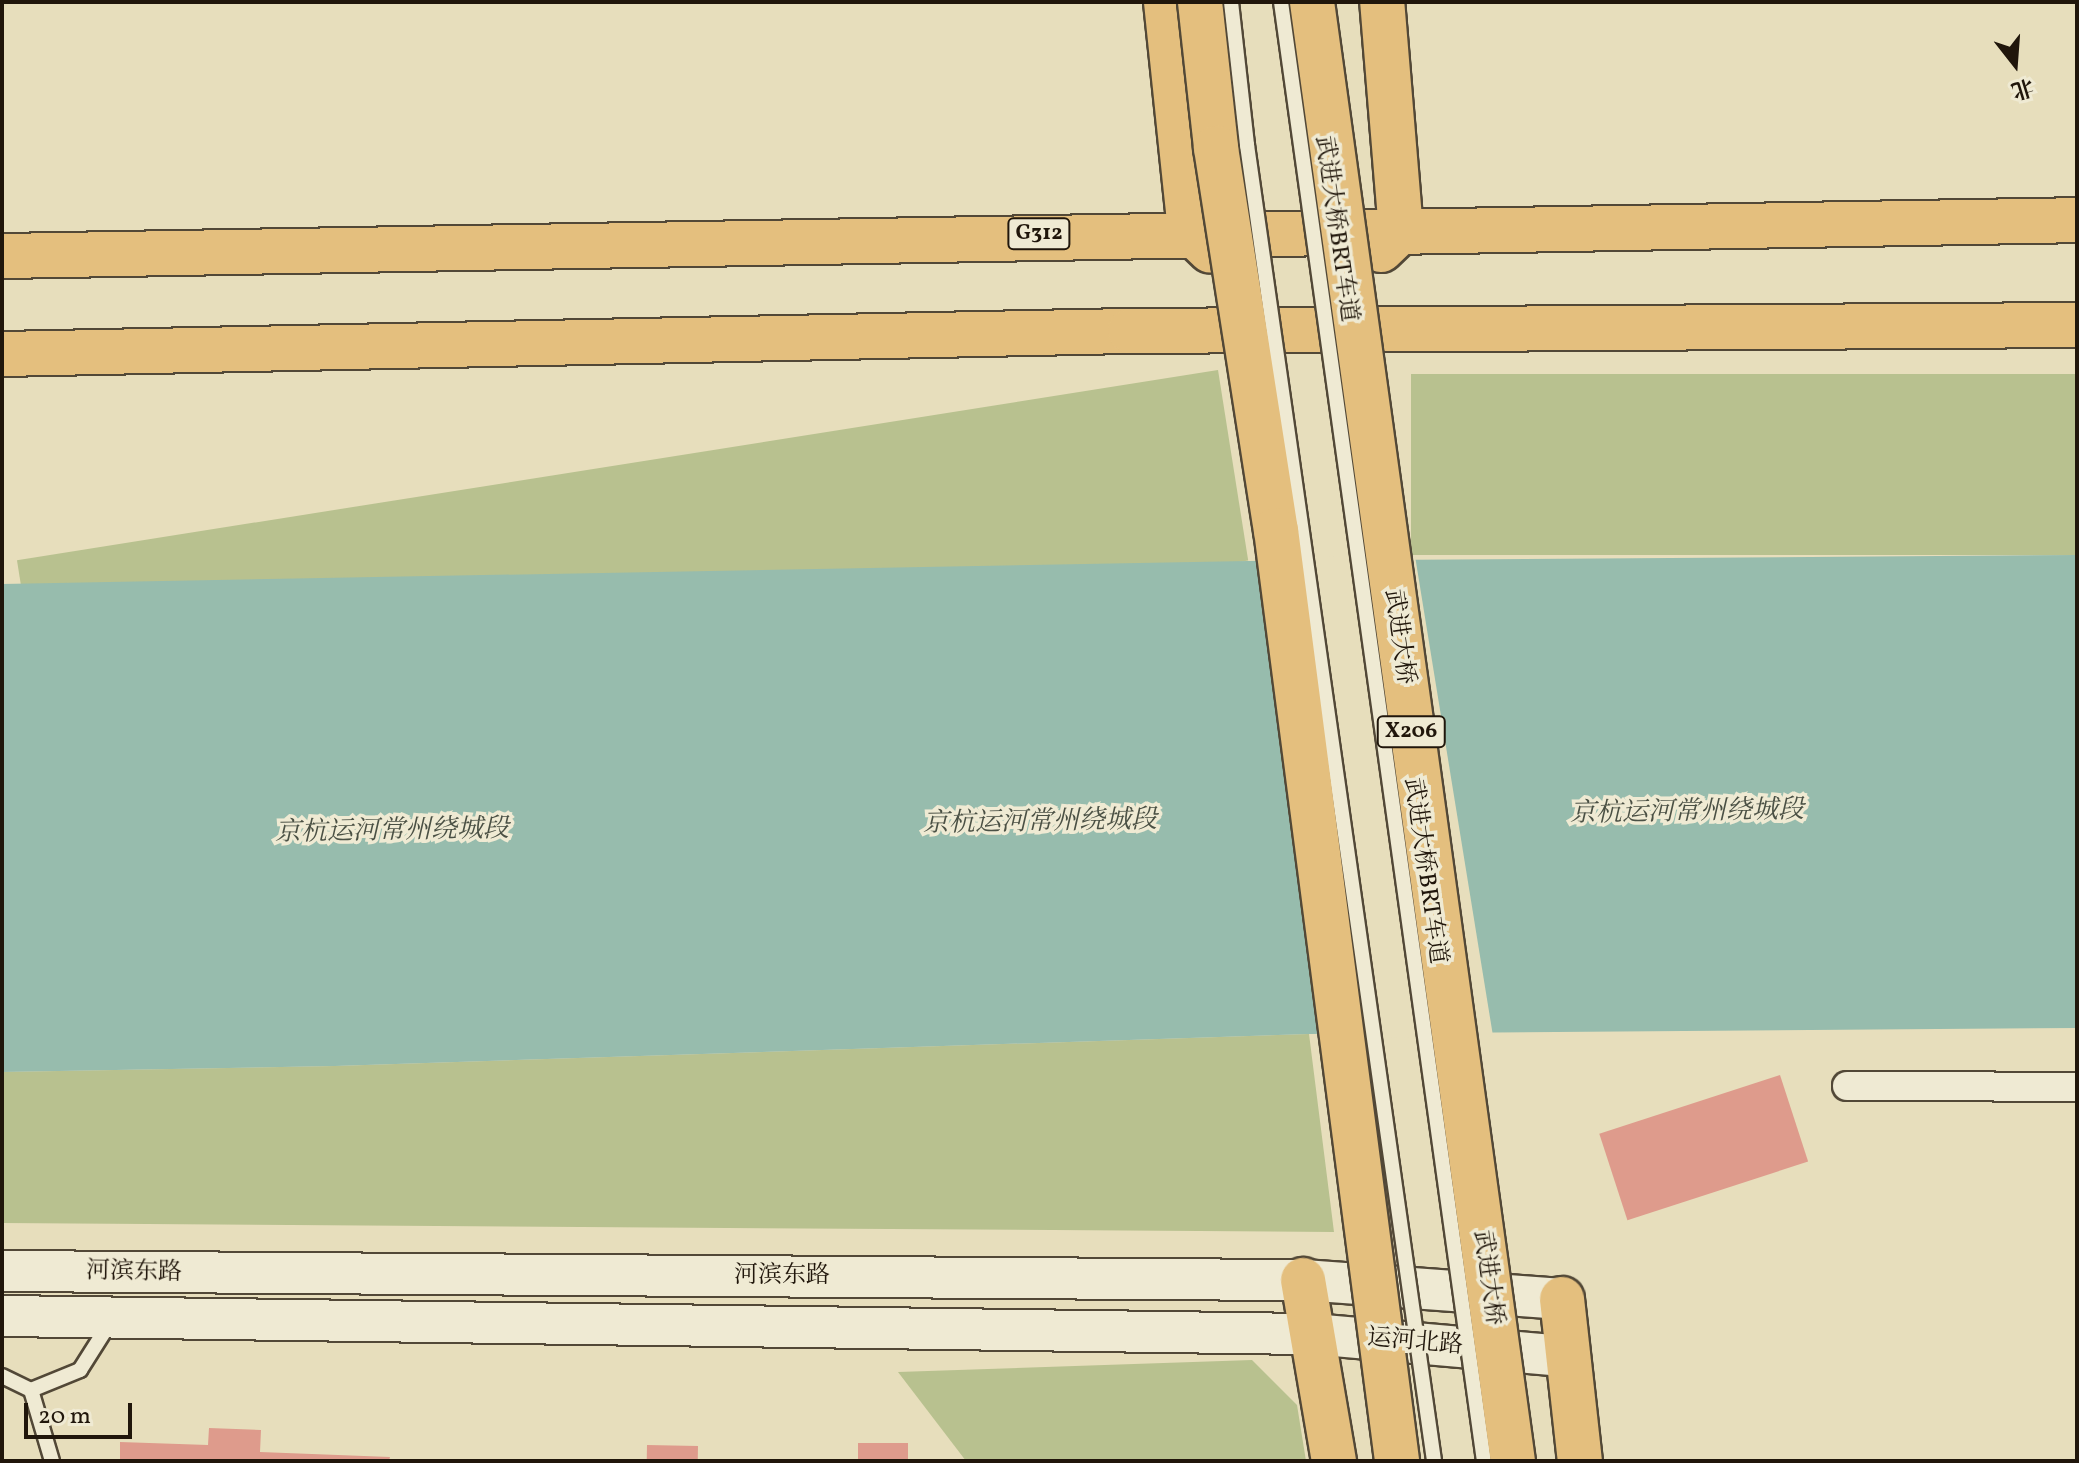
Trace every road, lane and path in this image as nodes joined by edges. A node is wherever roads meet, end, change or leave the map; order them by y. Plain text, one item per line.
1 (1166, 2) edge
2 (1200, 2) edge
3 (1231, 2) edge
4 (1281, 2) edge
5 (1312, 2) edge
6 (1382, 2) edge
7 (2077, 220) edge
8 (1190, 231) junction
9 (1401, 231) junction
10 (2, 256) edge
11 (2077, 325) edge
12 (1298, 332) junction
13 (2, 354) edge
14 (1847, 1086) dead end
15 (2077, 1087) edge
16 (2, 1271) edge
17 (1303, 1280) junction
18 (1562, 1299) joint
19 (2, 1316) edge
20 (113, 1318) junction
21 (1312, 1334) junction
22 (1566, 1356) junction
23 (2, 1376) edge
24 (31, 1390) junction
25 (52, 1461) edge
26 (1334, 1461) edge
27 (1397, 1461) edge
28 (1434, 1461) edge
29 (1484, 1461) edge
30 (1513, 1461) edge
31 (1580, 1461) edge

1 - 8 main road
2 - 27 main road, bridge
3 - 28 lane, bridge
4 - 29 lane, 武进大桥BRT车道, bridge
5 - 30 main road, 武进大桥 / X206, bridge
6 - 9 main road
7 - 9 main road, G312
8 - 9 main road, G312
8 - 10 main road, G312
8 - 12 main road
9 - 12 main road
11 - 12 main road
12 - 13 main road
14 - 15 street
16 - 17 main road, 河滨东路
17 - 18 main road, 河滨东路
17 - 21 main road
18 - 22 main road
19 - 20 main road, 河滨东路
20 - 21 main road, 河滨东路
20 - 24 lane
21 - 22 main road, 运河北路
21 - 26 main road
22 - 31 main road
23 - 24 lane
24 - 25 lane

